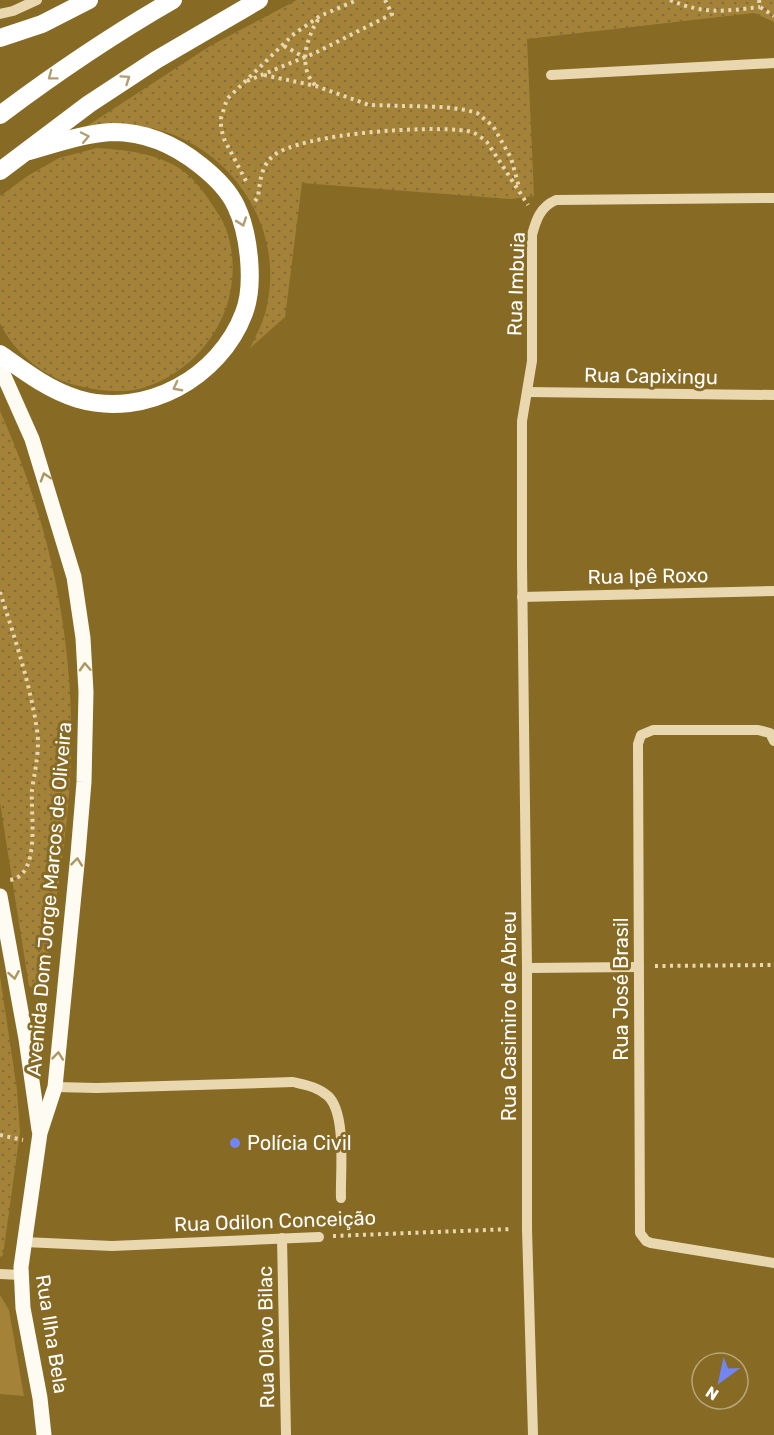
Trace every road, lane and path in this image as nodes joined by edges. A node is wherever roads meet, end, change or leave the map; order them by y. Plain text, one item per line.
1 (37, 0) edge
2 (89, 0) edge
3 (173, 0) edge
4 (259, 0) edge
5 (357, 0) edge
6 (385, 0) edge
7 (670, 0) edge
8 (759, 0) edge
9 (760, 7) junction
10 (0, 14) edge
11 (320, 16) junction
12 (774, 16) edge
13 (0, 38) edge
14 (284, 46) junction
15 (304, 58) junction
16 (774, 63) edge
17 (264, 75) junction
18 (550, 75) dead end
19 (244, 83) junction
20 (316, 86) junction
21 (0, 115) edge
22 (29, 151) junction
23 (0, 171) edge
24 (520, 191) junction
25 (258, 197) junction
26 (774, 198) edge
27 (537, 218) junction
28 (242, 220) junction
29 (0, 354) edge
30 (0, 367) edge
31 (527, 392) junction
32 (774, 395) edge
33 (0, 591) edge
34 (774, 591) edge
35 (522, 597) junction
36 (772, 737) edge
37 (0, 881) edge
38 (0, 897) edge
39 (774, 964) edge
40 (639, 967) junction
41 (527, 968) junction
42 (55, 1087) junction
43 (39, 1133) junction
44 (341, 1198) dead end
45 (527, 1229) junction
46 (319, 1237) joint
47 (282, 1238) junction
48 (24, 1242) junction
49 (774, 1263) edge
50 (0, 1274) edge
51 (21, 1275) junction
52 (44, 1435) edge
53 (286, 1435) edge
54 (533, 1435) edge

1 - 10 street
2 - 13 highway
3 -> 21 highway
22 -> 4 highway
5 - 11 path
6 - 15 path
7 - 9 path
8 - 9 path
9 - 12 path
11 - 14 path
11 - 15 path
14 - 15 path
14 - 19 path
15 - 17 path
15 - 20 path
16 - 18 street
17 - 19 path
17 - 20 path
19 - 25 path
20 - 24 path
22 - 23 highway
22 -> 28 highway
24 - 25 path
24 - 27 path
25 - 28 path
26 - 27 street, Rua Imbuia
27 - 31 street, Rua Imbuia
28 -> 29 highway
42 -> 30 main road, Avenida Dom Jorge Marcos de Oliveira
31 - 32 street, Rua Capixingu
31 - 35 street, Rua Imbuia
33 - 37 path
34 - 35 street, Rua Ipê Roxo
35 - 41 street, Rua Casimiro de Abreu
36 - 40 street, Rua José Brasil
38 -> 43 main road, Avenida Dom Jorge Marcos de Oliveira
39 - 40 path
40 - 41 street
40 - 49 street, Rua José Brasil
41 - 45 street, Rua Casimiro de Abreu
42 - 43 main road, Avenida Dom Jorge Marcos de Oliveira
42 - 44 street
43 - 48 main road, Rua Ilha Bela
45 - 46 path, Rua Odilon Conceição
45 - 54 street, Rua Casimiro de Abreu
46 - 47 street, Rua Odilon Conceição
47 - 48 street, Rua Odilon Conceição
47 - 53 street, Rua Olavo Bilac
48 - 51 main road, Rua Ilha Bela
50 - 51 street
51 - 52 main road, Rua Ilha Bela

